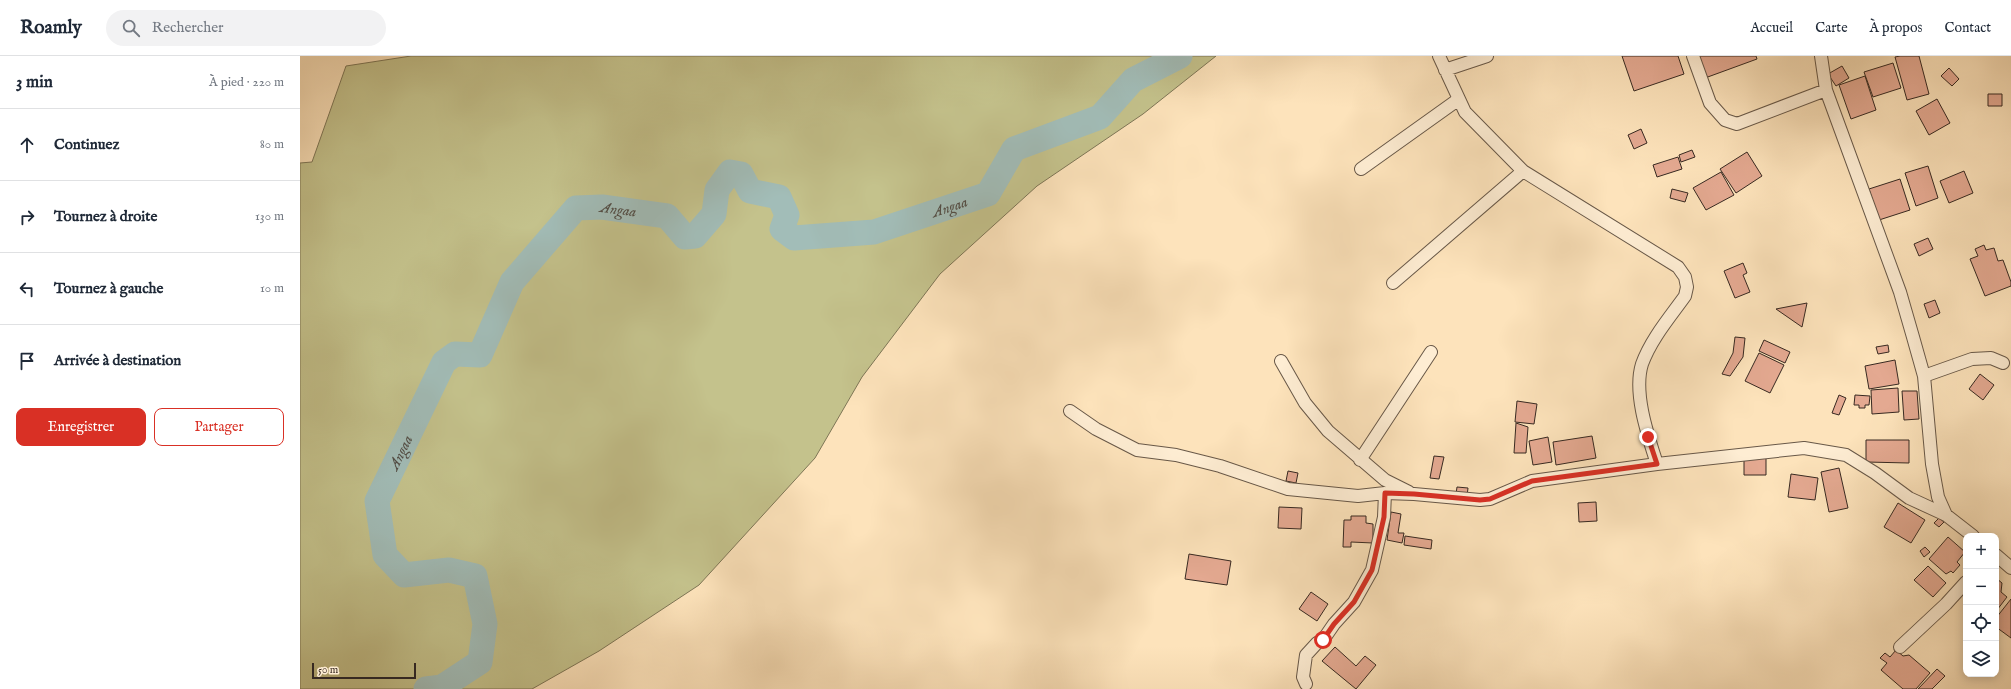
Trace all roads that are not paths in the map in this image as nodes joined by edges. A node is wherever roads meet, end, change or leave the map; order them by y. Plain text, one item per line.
1 (1438, 56) edge
2 (1487, 56) edge
3 (1693, 56) edge
4 (1821, 56) edge
5 (1445, 70) junction
6 (1826, 90) junction
7 (1459, 99) junction
8 (1361, 169) dead end
9 (1523, 171) junction
10 (1393, 284) dead end
11 (1431, 352) dead end
12 (1281, 361) dead end
13 (2002, 363) dead end
14 (1924, 376) junction
15 (1070, 412) dead end
16 (1360, 460) junction
17 (1657, 464) junction
18 (1385, 493) junction
19 (1414, 494) junction
20 (1946, 515) junction
21 (1969, 533) edge
22 (1999, 558) edge
23 (2011, 568) edge
24 (1963, 585) edge
25 (1900, 646) dead end
26 (1306, 684) dead end

1 - 5 street
2 - 5 street
3 - 6 street
4 - 6 street
5 - 7 street
6 - 14 street
7 - 8 street
7 - 9 street
9 - 10 street
9 - 17 street
11 - 16 street
12 - 16 street
13 - 14 street
14 - 20 street
15 - 18 street
16 - 19 street
17 - 19 street
17 - 20 street
18 - 19 street
18 - 26 street
20 - 21 street
22 - 23 street
24 - 25 street

